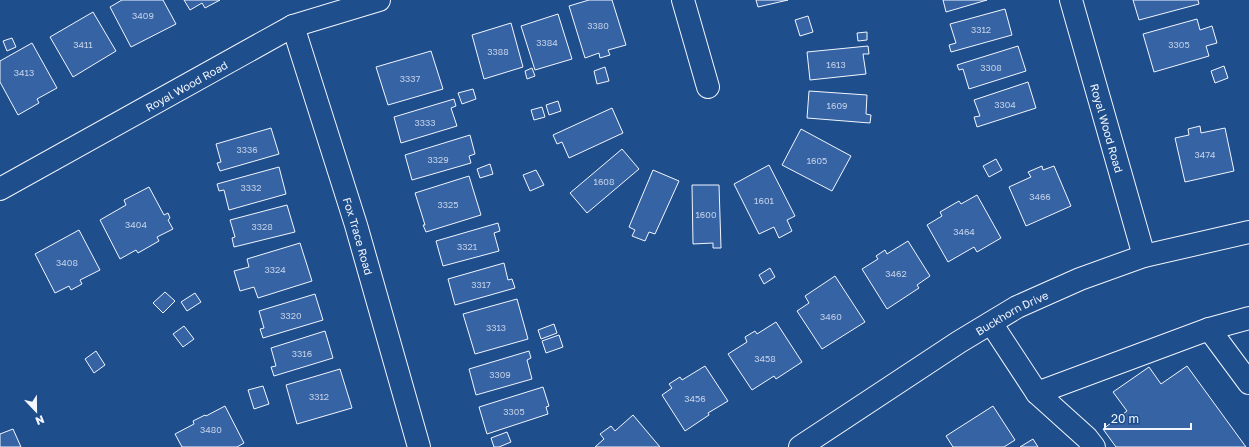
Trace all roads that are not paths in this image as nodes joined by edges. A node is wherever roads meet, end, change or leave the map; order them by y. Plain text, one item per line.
1 (379, 0) edge
2 (683, 0) edge
3 (1071, 0) edge
4 (293, 26) junction
5 (708, 87) dead end
6 (0, 188) edge
7 (1249, 232) edge
8 (1144, 256) junction
9 (1249, 318) edge
10 (991, 323) junction
11 (1209, 329) junction
12 (1249, 383) edge
13 (1037, 393) junction
14 (419, 447) edge
15 (800, 447) edge
16 (1094, 447) edge

1 - 4 street, Royal Wood Road
2 - 5 street
3 - 8 street, Royal Wood Road
4 - 6 street, Royal Wood Road
4 - 14 street, Fox Trace Road
7 - 8 street, Buckhorn Drive
8 - 10 street, Buckhorn Drive
9 - 11 street
10 - 13 street
10 - 15 street, Buckhorn Drive
11 - 12 street
11 - 13 street
13 - 16 street

